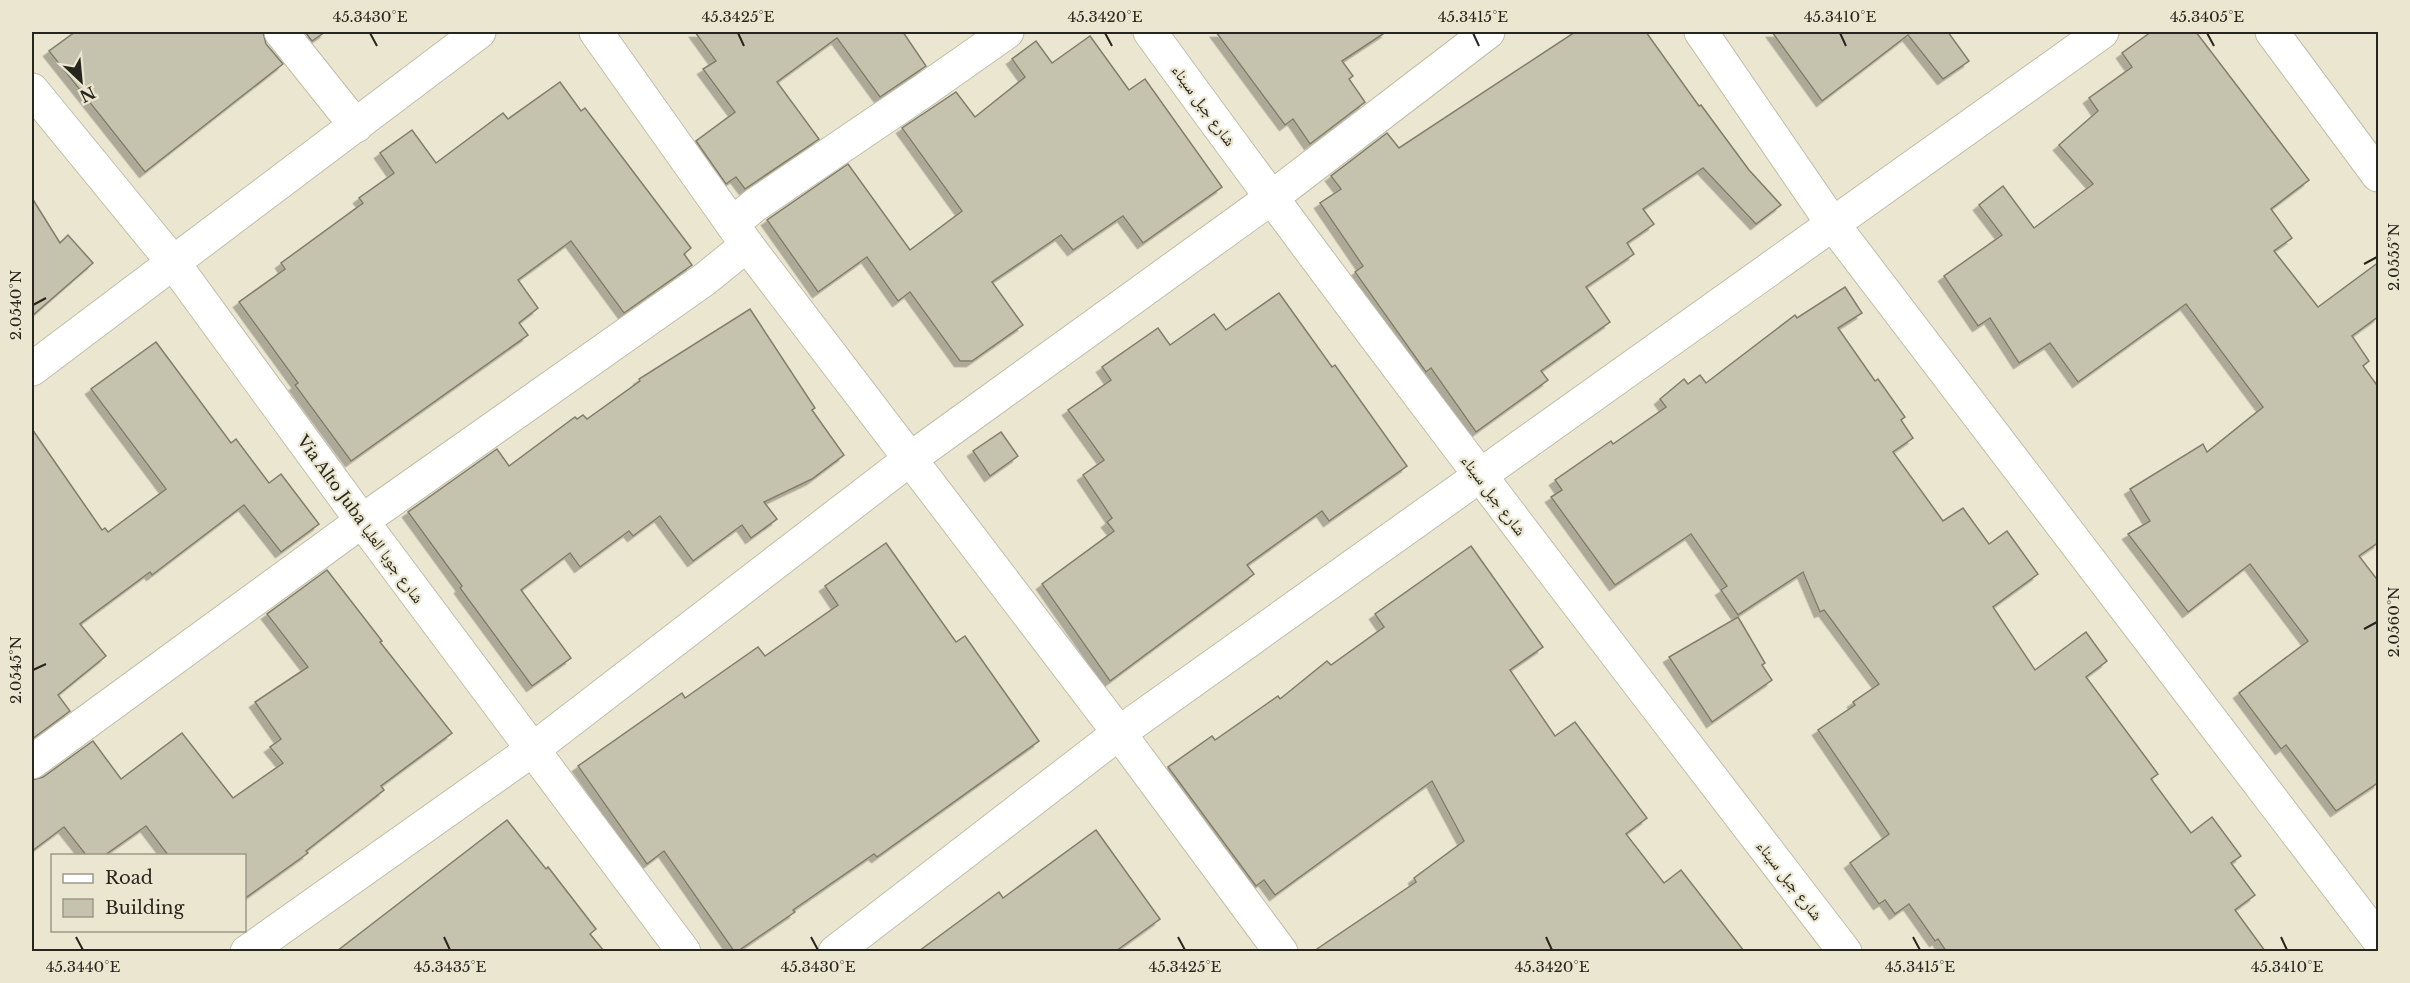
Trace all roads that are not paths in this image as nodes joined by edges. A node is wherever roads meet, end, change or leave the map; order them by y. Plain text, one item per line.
1 (281, 32) edge
2 (479, 32) edge
3 (596, 32) edge
4 (1007, 32) edge
5 (1150, 32) edge
6 (1488, 32) edge
7 (1701, 32) edge
8 (2102, 32) edge
9 (2272, 32) edge
10 (32, 90) edge
11 (356, 126) junction
12 (2379, 175) edge
13 (1271, 198) junction
14 (1833, 223) junction
15 (739, 234) junction
16 (172, 261) junction
17 (32, 369) edge
18 (910, 459) junction
19 (1480, 477) junction
20 (362, 521) junction
21 (1119, 734) junction
22 (532, 750) junction
23 (32, 762) edge
24 (2379, 939) edge
25 (247, 951) edge
26 (684, 951) edge
27 (835, 951) edge
28 (1281, 951) edge
29 (1845, 951) edge

1 - 11 street
2 - 11 street
3 - 15 street
4 - 15 street
5 - 13 street, شارع جبل سيناء
6 - 13 street
7 - 14 street
8 - 14 street
9 - 12 street
10 - 16 street, Via Alto Juba شارع جوبا العليا
11 - 16 street
13 - 18 street
13 - 19 street, شارع جبل سيناء
14 - 19 street
14 - 24 street
15 - 18 street
15 - 20 street
16 - 17 street
16 - 20 street, Via Alto Juba شارع جوبا العليا
18 - 21 street
18 - 22 street
19 - 21 street
19 - 29 street, شارع جبل سيناء
20 - 22 street, Via Alto Juba شارع جوبا العليا
20 - 23 street
21 - 27 street
21 - 28 street
22 - 25 street
22 - 26 street, Via Alto Juba شارع جوبا العليا

